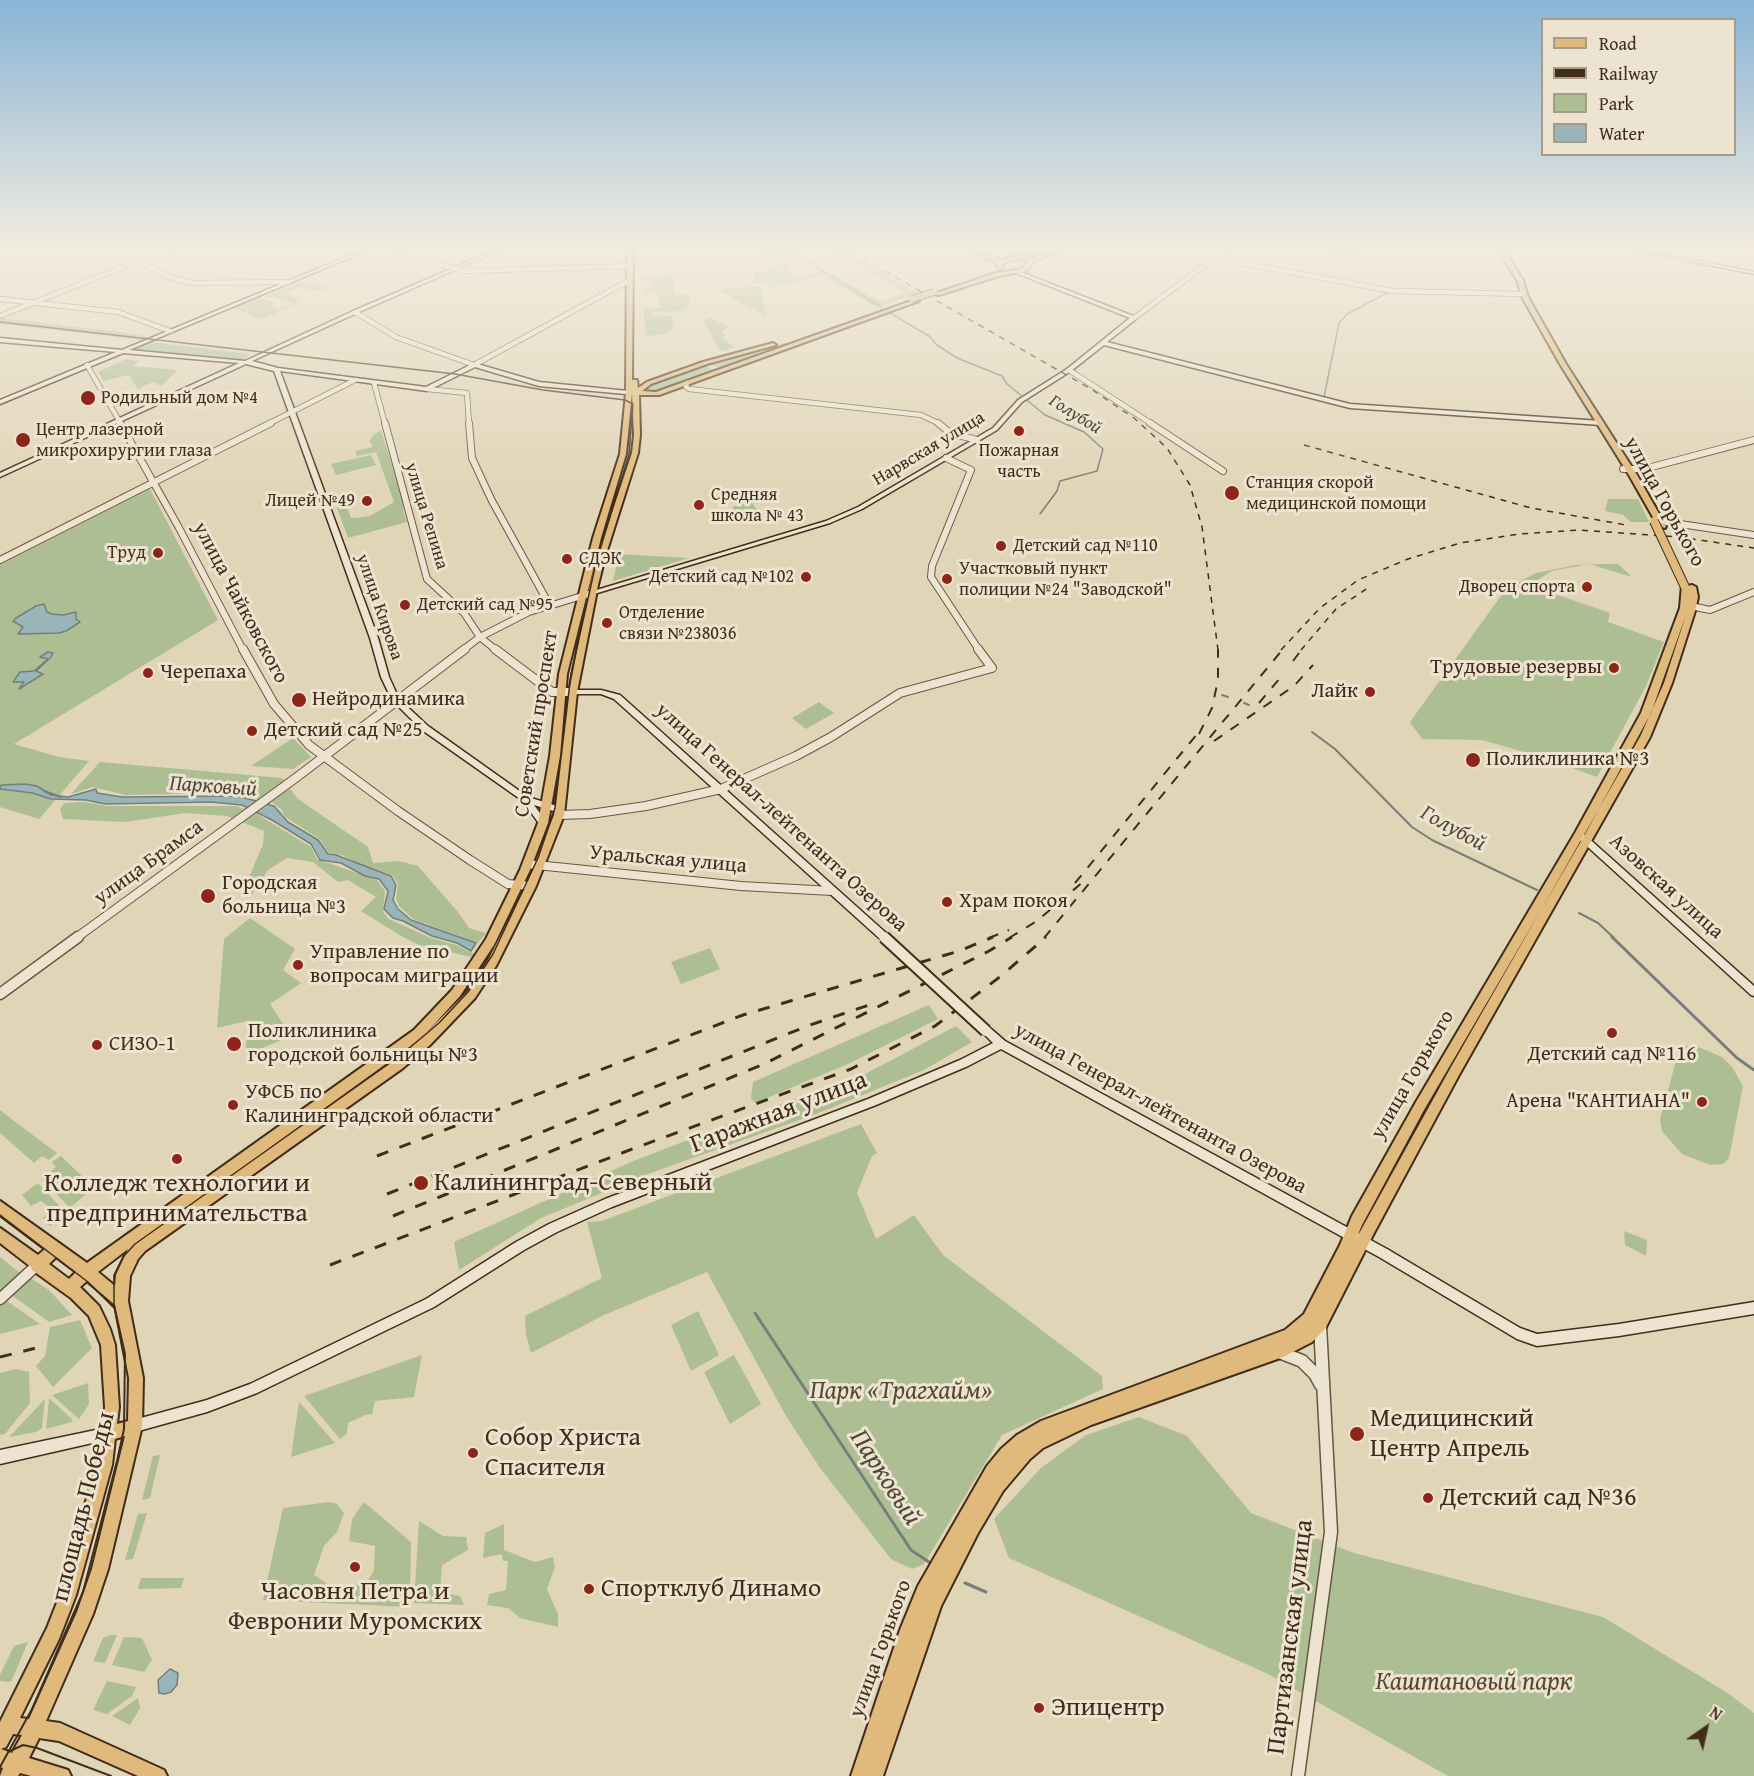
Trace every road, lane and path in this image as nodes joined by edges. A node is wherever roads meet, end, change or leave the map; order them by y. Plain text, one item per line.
1 (167, 330) edge
2 (316, 330) edge
3 (384, 330) edge
4 (537, 330) edge
5 (631, 330) edge
6 (636, 330) edge
7 (824, 330) edge
8 (833, 330) edge
9 (1120, 330) edge
10 (1540, 330) edge
11 (170, 331) joint
12 (0, 341) edge
13 (1104, 343) junction
14 (118, 352) junction
15 (244, 363) junction
16 (705, 363) junction
17 (87, 365) junction
18 (474, 365) junction
19 (1069, 370) junction
20 (276, 371) junction
21 (719, 372) junction
22 (636, 379) junction
23 (355, 380) junction
24 (652, 382) junction
25 (374, 383) junction
26 (687, 383) junction
27 (427, 389) junction
28 (632, 393) junction
29 (657, 394) junction
30 (0, 402) edge
31 (637, 404) junction
32 (292, 412) junction
33 (118, 421) junction
34 (1598, 423) junction
35 (977, 440) junction
36 (1754, 441) edge
37 (946, 458) junction
38 (1627, 469) junction
39 (1223, 471) dead end
40 (0, 475) edge
41 (153, 482) junction
42 (1657, 521) junction
43 (1754, 535) edge
44 (0, 560) edge
45 (1754, 592) edge
46 (592, 593) junction
47 (580, 597) junction
48 (1689, 604) junction
49 (550, 606) junction
50 (480, 637) junction
51 (561, 692) junction
52 (573, 692) junction
53 (396, 700) junction
54 (325, 756) junction
55 (721, 789) junction
56 (549, 793) junction
57 (525, 799) junction
58 (547, 806) junction
59 (559, 812) junction
60 (543, 823) junction
61 (1583, 837) junction
62 (527, 864) junction
63 (539, 866) junction
64 (818, 878) junction
65 (524, 886) junction
66 (806, 889) junction
67 (832, 891) junction
68 (1754, 992) edge
69 (0, 994) edge
70 (1000, 1044) junction
71 (0, 1207) edge
72 (0, 1235) edge
73 (1356, 1239) junction
74 (55, 1249) junction
75 (37, 1265) junction
76 (86, 1272) junction
77 (73, 1290) junction
78 (0, 1299) edge
79 (122, 1301) junction
80 (1754, 1308) edge
81 (1320, 1324) junction
82 (1278, 1352) junction
83 (1322, 1386) junction
84 (135, 1426) junction
85 (110, 1433) junction
86 (0, 1457) edge
87 (9, 1725) junction
88 (35, 1727) junction
89 (1304, 1732) joint
90 (0, 1742) edge
91 (8, 1765) edge
92 (1299, 1770) edge
93 (62, 1776) edge
94 (158, 1776) edge
95 (860, 1776) edge
96 (874, 1776) edge

1 - 11 street
2 - 15 main road
3 - 18 street
4 - 18 street
5 - 28 main road, Советский проспект
6 - 22 main road, Советский проспект
7 - 16 main road
8 - 21 main road
9 - 13 main road, Нарвская улица
10 - 34 main road, улица Горького
11 - 14 main road
12 - 14 main road
13 - 19 main road, Нарвская улица
13 - 34 main road
14 - 15 main road
14 - 17 main road
15 - 20 main road
15 - 33 main road
16 - 21 main road
16 - 24 main road
17 - 30 main road
17 - 33 street, улица Чайковского
18 - 27 main road
18 - 28 main road
19 - 35 main road, Нарвская улица
19 - 39 street
20 - 23 main road
20 - 32 main road, улица Кирова
21 - 26 main road
22 - 24 main road
22 - 28 main road, Советский проспект
23 - 25 main road
23 - 32 street
24 - 28 main road
25 - 27 main road
25 - 50 street, улица Репина
26 - 29 main road
26 - 35 street
27 - 49 street
28 - 29 main road
28 - 31 main road, Советский проспект
28 - 47 main road, Советский проспект
29 - 31 main road
31 - 46 main road, Советский проспект
32 - 41 street
32 - 53 main road, улица Кирова
33 - 40 main road
33 - 41 street, улица Чайковского
34 - 38 main road, улица Горького
35 - 37 main road, Нарвская улица
36 - 38 street
37 - 46 main road, Нарвская улица
37 - 55 street
38 - 42 main road, улица Горького
41 - 44 street
41 - 54 street, улица Чайковского
42 - 43 street
42 - 48 main road, улица Горького
45 - 48 street
46 - 47 street, улица Брамса
46 - 52 main road, Советский проспект
47 - 49 street, улица Брамса
47 - 51 main road, Советский проспект
48 - 61 main road, улица Горького
49 - 50 street, улица Брамса
50 - 51 street, улица Репина
50 - 53 street, улица Брамса
51 - 52 street, улица Репина
51 - 56 main road, Советский проспект
52 - 55 main road, улица Генерал-лейтенанта Озерова
52 - 59 main road, Советский проспект
53 - 54 street, улица Брамса
53 - 57 main road, улица Кирова
54 - 65 street, улица Чайковского
54 - 69 street, улица Брамса
55 - 59 street
55 - 64 main road, улица Генерал-лейтенанта Озерова
56 - 57 main road
56 - 58 main road, Советский проспект
57 - 58 main road, улица Кирова
57 - 60 main road
58 - 59 main road, улица Кирова
58 - 60 main road, Советский проспект
59 - 63 main road, Советский проспект
60 - 62 main road, Советский проспект
61 - 68 main road, Азовская улица
61 - 73 main road, улица Горького
62 - 63 street, Уральская улица
62 - 65 main road, Советский проспект
63 - 65 main road, Советский проспект
63 - 66 street, Уральская улица
64 - 66 street
64 - 67 main road, улица Генерал-лейтенанта Озерова
65 - 76 main road, Советский проспект
65 - 79 main road, Советский проспект
66 - 67 street, Уральская улица
67 - 70 main road, улица Генерал-лейтенанта Озерова, bridge
70 - 73 main road, улица Генерал-лейтенанта Озерова
70 - 84 main road, Гаражная улица
71 - 74 main road
72 - 75 main road, площадь Победы
73 - 80 main road, улица Генерал-лейтенанта Озерова
73 - 81 main road, улица Горького
73 - 95 main road, улица Горького
74 - 75 main road
74 - 76 main road
75 - 77 main road, площадь Победы
75 - 78 street
76 - 77 main road, Советский проспект
76 - 79 main road
77 - 85 main road, площадь Победы
79 - 84 main road, площадь Победы
81 - 82 main road, улица Горького
81 - 83 street, Партизанская улица
82 - 83 street
82 - 96 main road, улица Горького
83 - 89 street, Партизанская улица
84 - 85 main road
84 - 88 main road, площадь Победы
85 - 86 main road
85 - 87 main road, площадь Победы
87 - 88 main road
87 - 90 main road, площадь Победы
88 - 91 main road, площадь Победы
88 - 94 main road
89 - 92 street, Партизанская улица
91 - 93 main road

